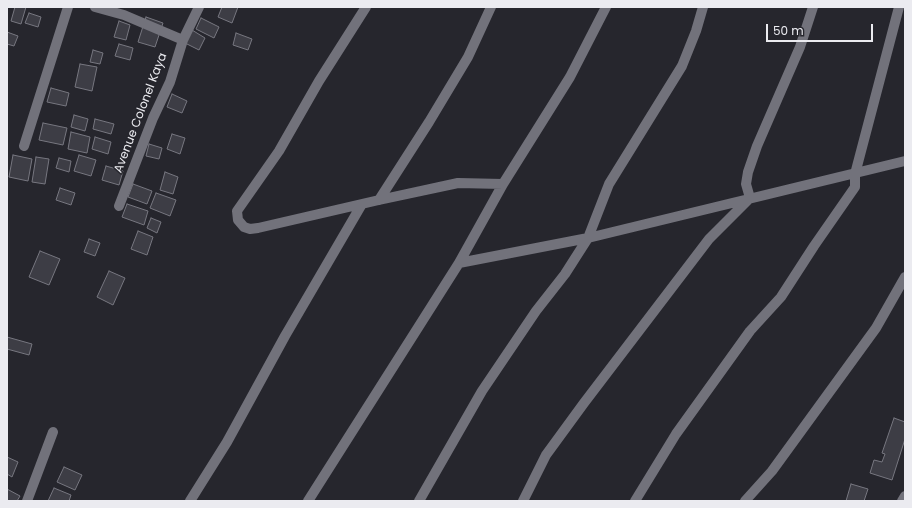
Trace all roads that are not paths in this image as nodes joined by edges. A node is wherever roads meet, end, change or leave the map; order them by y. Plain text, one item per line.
1 (68, 7) edge
2 (95, 7) edge
3 (199, 7) edge
4 (366, 7) edge
5 (491, 7) edge
6 (606, 7) edge
7 (703, 7) edge
8 (813, 7) edge
9 (899, 7) edge
10 (183, 40) junction
11 (24, 146) dead end
12 (905, 162) edge
13 (855, 174) junction
14 (503, 184) junction
15 (750, 198) junction
16 (379, 200) junction
17 (362, 204) junction
18 (118, 206) dead end
19 (588, 238) junction
20 (459, 263) junction
21 (905, 277) edge
22 (53, 432) dead end
23 (905, 496) edge
24 (27, 501) edge
25 (190, 501) edge
26 (308, 501) edge
27 (419, 501) edge
28 (523, 501) edge
29 (635, 501) edge
30 (745, 501) edge
31 (902, 501) edge

1 - 11 street
2 - 10 street
3 - 10 street, Avenue Colonel Kaya
4 - 17 street
5 - 16 street
6 - 14 street
7 - 19 street
8 - 15 street
9 - 13 street
10 - 18 street, Avenue Colonel Kaya
12 - 13 street
13 - 15 street
13 - 29 street
14 - 16 street
14 - 20 street
15 - 19 street
15 - 28 street
16 - 17 street
17 - 25 street
19 - 20 street
19 - 27 street
20 - 26 street
21 - 30 street
22 - 24 street
23 - 31 street

